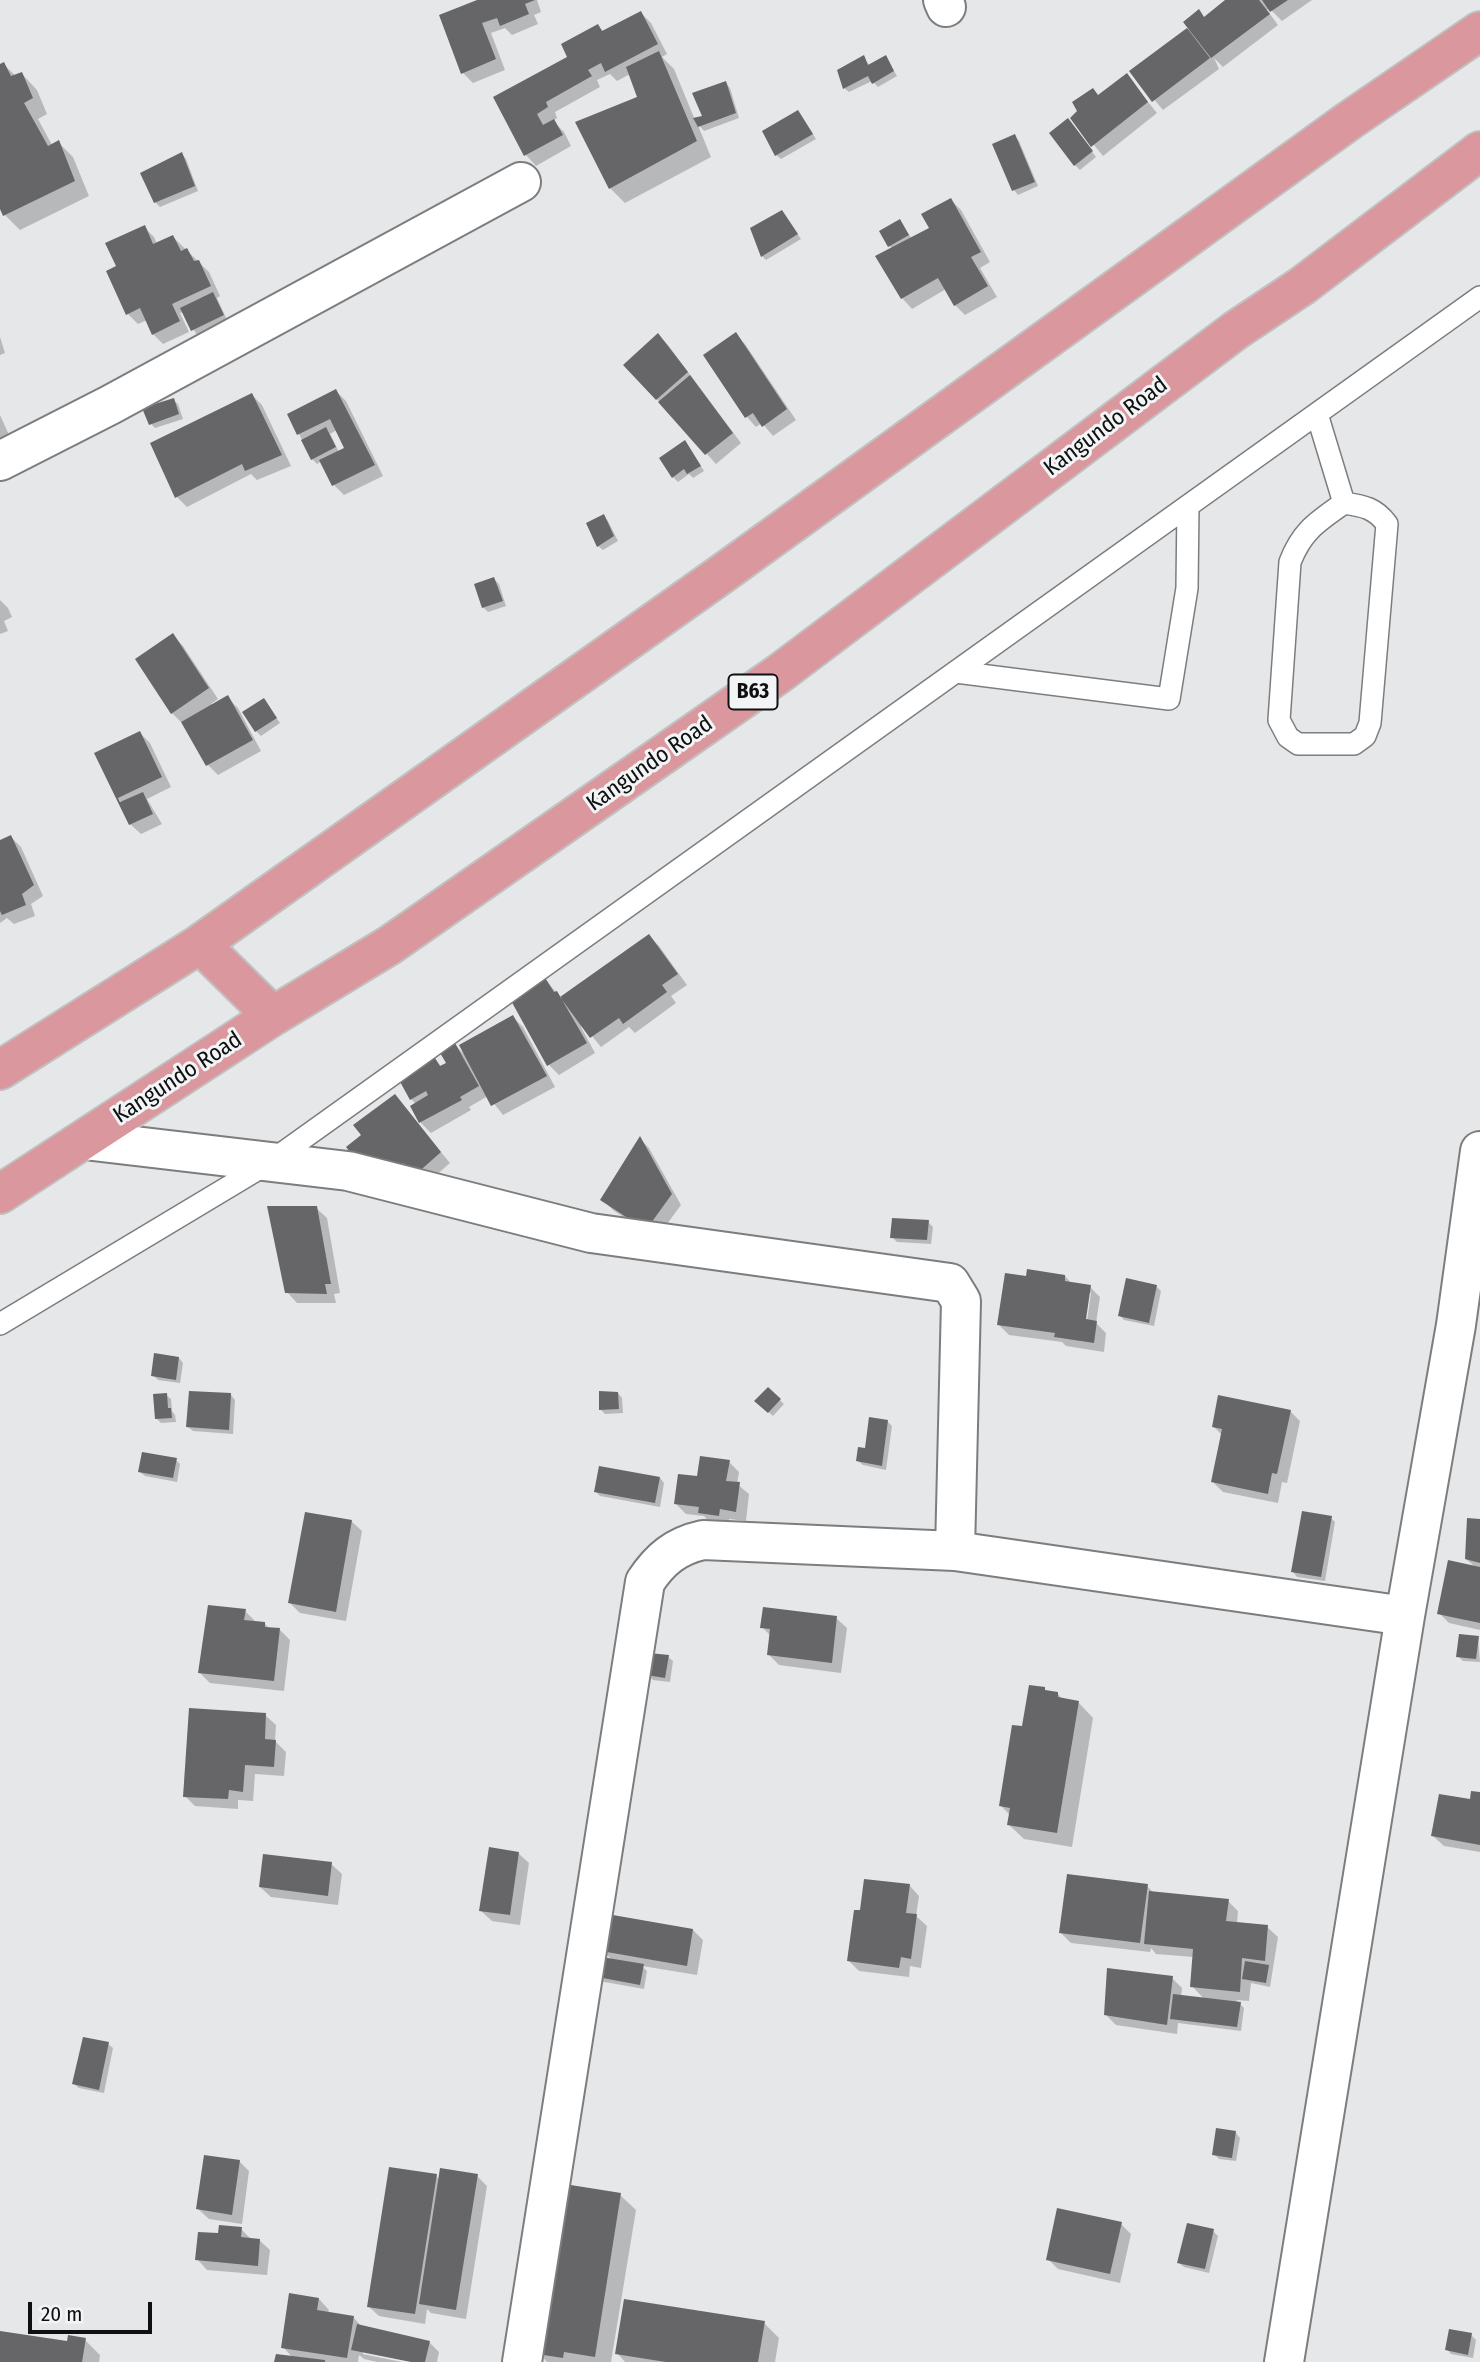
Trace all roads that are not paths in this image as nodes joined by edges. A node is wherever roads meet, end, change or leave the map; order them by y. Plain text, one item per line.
1 (1480, 31) edge
2 (1480, 151) edge
3 (521, 182) dead end
4 (1480, 297) edge
5 (1317, 414) junction
6 (0, 461) edge
7 (1344, 503) junction
8 (1188, 506) junction
9 (956, 672) junction
10 (200, 944) junction
11 (273, 1016) junction
12 (0, 1070) edge
13 (84, 1140) junction
14 (1480, 1151) edge
15 (270, 1162) junction
16 (0, 1194) edge
17 (0, 1324) edge
18 (1468, 1327) edge
19 (955, 1551) junction
20 (1405, 1616) junction
21 (522, 2362) edge
22 (1284, 2362) edge

1 - 10 highway
2 - 11 highway, Kangundo Road / B63
3 - 6 street
4 - 5 lane
5 - 7 lane
5 - 8 lane
7 - 7 lane
8 - 9 lane
8 - 9 lane
9 - 15 lane
10 - 11 highway
10 - 12 highway
11 - 13 highway, Kangundo Road / B63
13 - 15 street
13 - 16 highway, Kangundo Road / B63
14 - 18 street
15 - 17 lane
15 - 19 street
18 - 20 street
19 - 20 street
19 - 21 street
20 - 22 street

